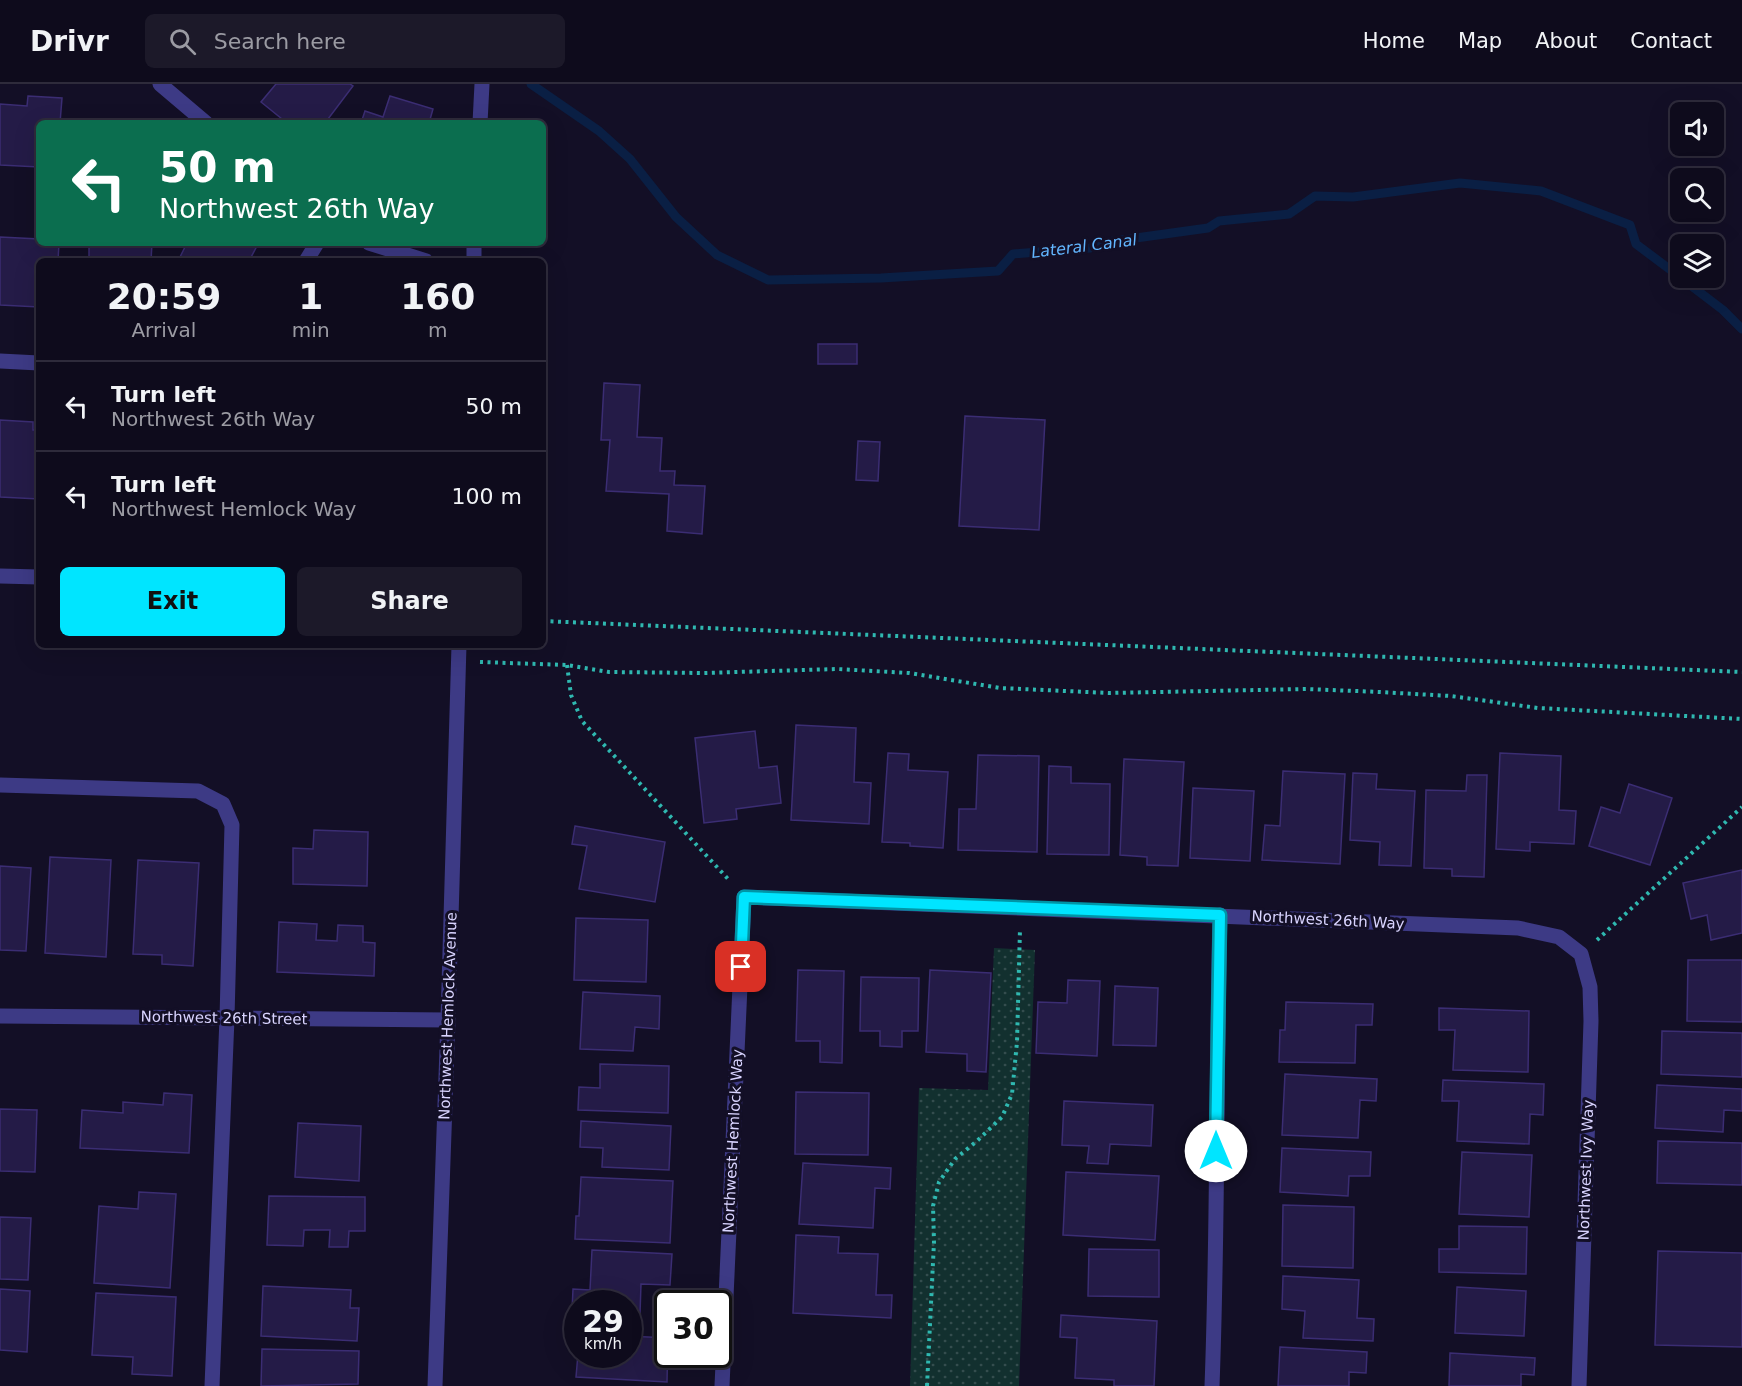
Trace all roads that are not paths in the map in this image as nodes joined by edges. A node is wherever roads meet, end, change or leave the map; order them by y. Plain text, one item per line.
1 (160, 84) edge
2 (482, 84) edge
3 (202, 120) edge
4 (480, 120) edge
5 (378, 246) edge
6 (416, 258) edge
7 (0, 361) edge
8 (36, 363) edge
9 (0, 576) edge
10 (36, 577) edge
11 (459, 648) edge
12 (0, 785) edge
13 (744, 897) joint
14 (1220, 915) junction
15 (1581, 954) joint
16 (0, 1016) edge
17 (227, 1018) junction
18 (448, 1020) junction
19 (212, 1386) edge
20 (435, 1386) edge
21 (722, 1386) edge
22 (1212, 1386) edge
23 (1579, 1386) edge

1 - 3 street
2 - 4 street
5 - 6 street
7 - 8 street
9 - 10 street
11 - 18 street, Northwest Hemlock Avenue
12 - 17 street
13 - 14 street, Northwest 26th Way
13 - 21 street, Northwest Hemlock Way
14 - 15 street, Northwest 26th Way
14 - 22 street
15 - 23 street, Northwest Ivy Way
16 - 17 street, Northwest 26th Street
17 - 18 street, Northwest 26th Street
17 - 19 street
18 - 20 street, Northwest Hemlock Avenue

